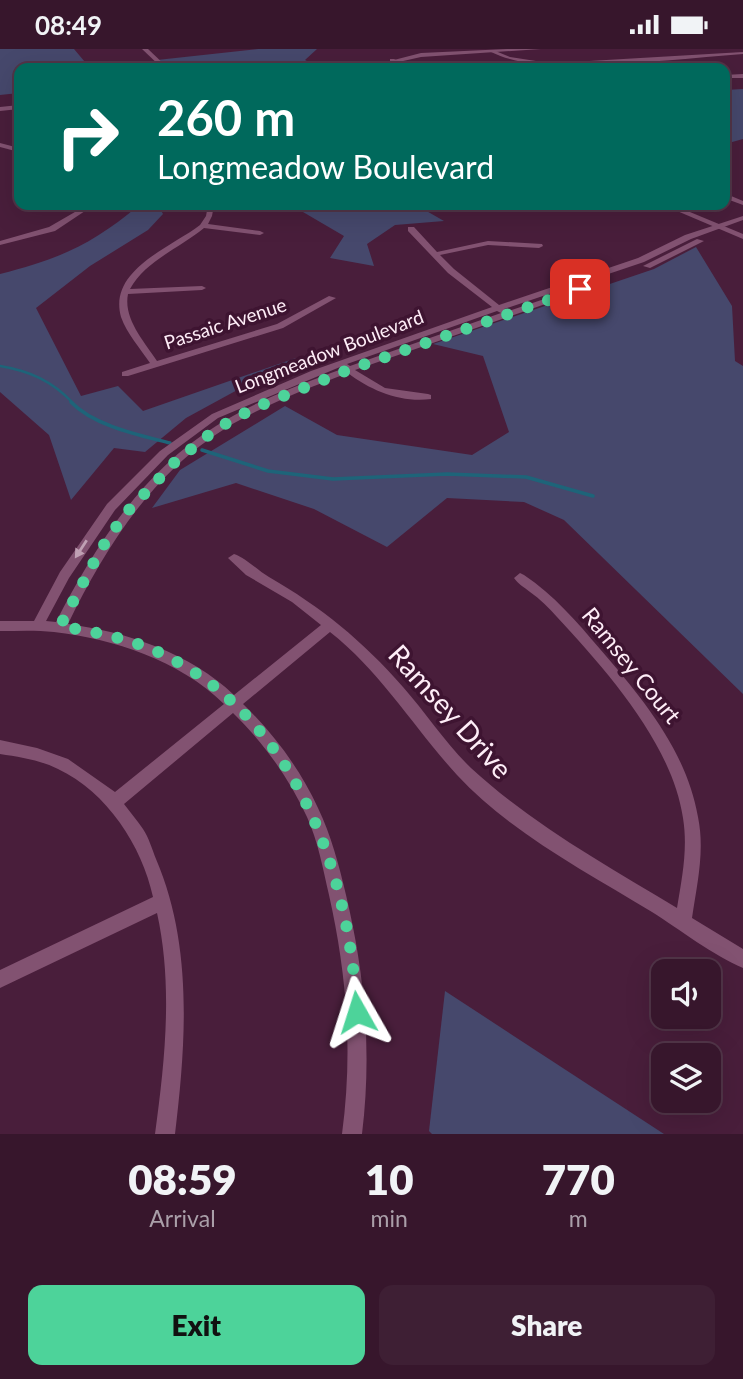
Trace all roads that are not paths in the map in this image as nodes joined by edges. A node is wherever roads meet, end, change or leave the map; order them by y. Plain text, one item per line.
1 (145, 49) edge
2 (538, 49) edge
3 (494, 51) junction
4 (743, 53) edge
5 (392, 60) junction
6 (160, 63) edge
7 (382, 63) edge
8 (399, 63) edge
9 (529, 63) edge
10 (575, 63) edge
11 (83, 210) edge
12 (210, 210) edge
13 (679, 210) edge
14 (743, 218) edge
15 (743, 225) edge
16 (203, 226) junction
17 (719, 226) junction
18 (411, 229) dead end
19 (729, 231) junction
20 (260, 233) dead end
21 (743, 237) edge
22 (0, 243) edge
23 (540, 246) dead end
24 (436, 254) junction
25 (202, 288) dead end
26 (124, 292) junction
27 (332, 298) dead end
28 (501, 311) junction
29 (155, 365) junction
30 (344, 366) junction
31 (125, 374) dead end
32 (428, 397) dead end
33 (234, 558) dead end
34 (520, 578) dead end
35 (331, 624) junction
36 (38, 625) junction
37 (0, 626) edge
38 (60, 626) junction
39 (235, 702) junction
40 (0, 747) edge
41 (114, 802) junction
42 (163, 901) junction
43 (682, 922) junction
44 (743, 959) edge
45 (0, 979) edge
46 (164, 1134) edge
47 (352, 1134) edge

1 - 6 street
2 - 3 street
3 - 5 street
3 - 9 street
4 - 10 street
5 - 7 street
5 - 8 street
11 - 22 street
12 - 16 street
13 - 17 street
14 - 17 street, Longmeadow Boulevard
15 - 19 street, Longmeadow Boulevard
16 - 20 street
16 - 26 street
17 - 19 street
17 - 28 street, Longmeadow Boulevard
18 - 24 street
19 - 21 street
19 - 28 street, Longmeadow Boulevard
23 - 24 street
24 - 28 street
25 - 26 street
26 - 29 street
27 - 29 street, Passaic Avenue
28 - 30 street, Longmeadow Boulevard
29 - 31 street, Passaic Avenue
30 - 32 street
30 -> 36 street, Longmeadow Boulevard
30 - 38 street, Longmeadow Boulevard
33 - 35 street, Ramsey Drive
34 - 43 street, Ramsey Court
35 - 39 street
35 - 43 street, Ramsey Drive
36 - 37 street
36 - 38 street
38 - 39 street
39 - 41 street
39 - 47 street
40 - 41 street
41 - 42 street
42 - 45 street
42 - 46 street
43 - 44 street, Ramsey Drive

